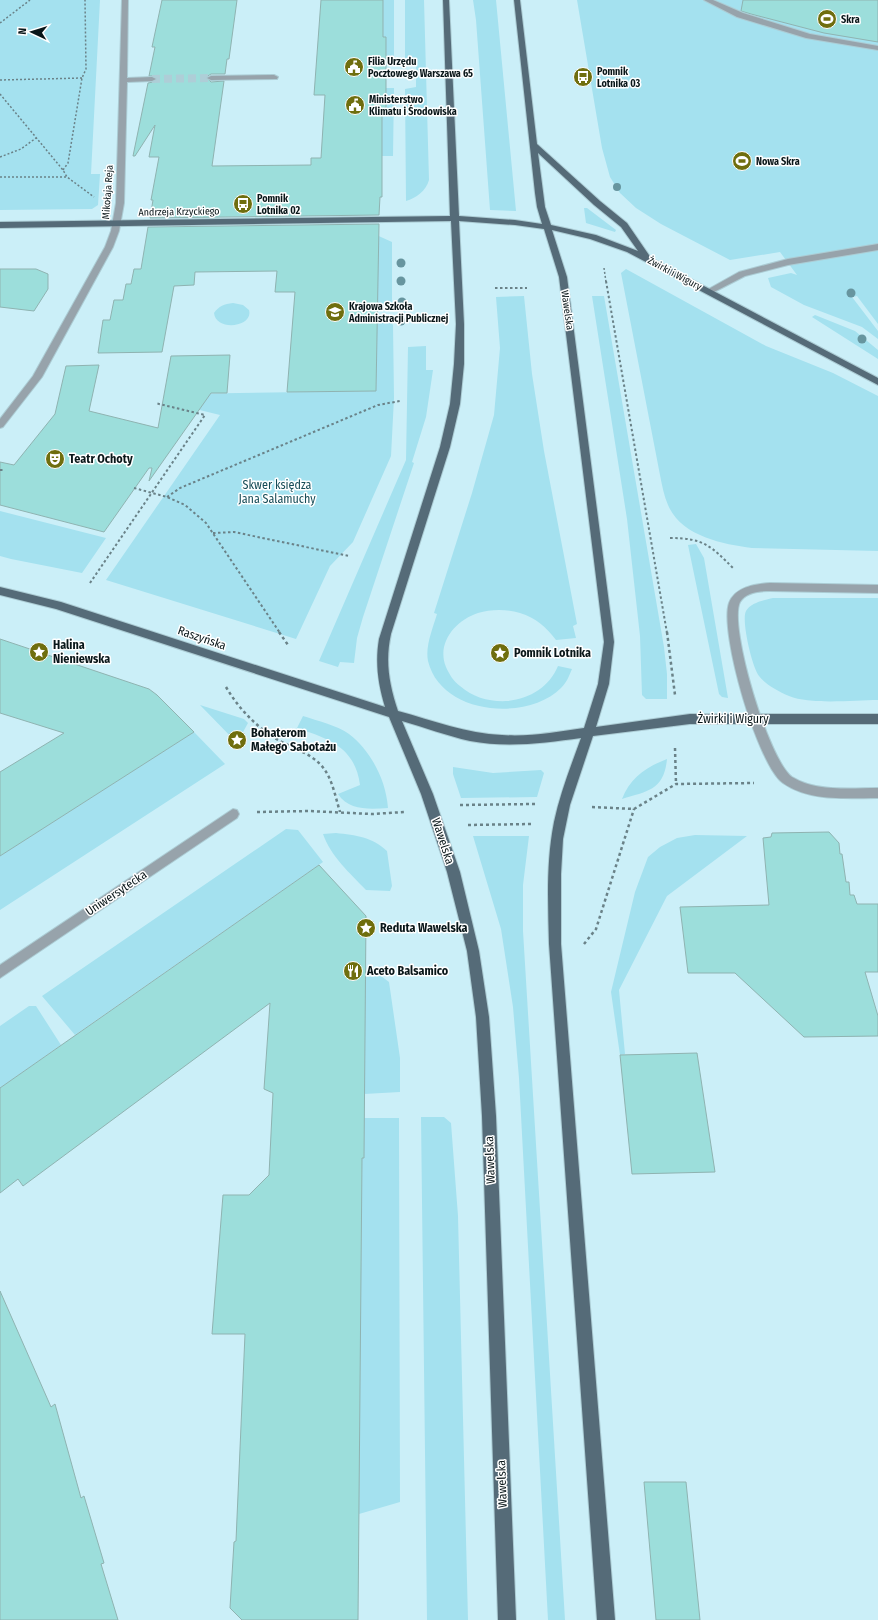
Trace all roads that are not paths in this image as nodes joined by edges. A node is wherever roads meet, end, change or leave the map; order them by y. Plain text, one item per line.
1 (125, 0) edge
2 (446, 0) edge
3 (517, 0) edge
4 (707, 0) edge
5 (878, 48) edge
6 (274, 77) dead end
7 (210, 78) tunnel mouth
8 (152, 79) tunnel mouth
9 (122, 80) junction
10 (533, 144) junction
11 (455, 219) junction
12 (117, 223) junction
13 (0, 225) edge
14 (547, 226) junction
15 (878, 246) edge
16 (648, 258) junction
17 (709, 291) junction
18 (878, 382) edge
19 (0, 425) edge
20 (878, 589) edge
21 (0, 591) edge
22 (394, 714) junction
23 (755, 719) junction
24 (878, 719) edge
25 (589, 732) junction
26 (878, 793) edge
27 (233, 814) road end
28 (0, 972) edge
29 (507, 1620) edge
30 (606, 1620) edge

1 - 9 street, Mikołaja Reja
2 - 11 main road
3 - 10 main road, Wawelska
4 - 5 street
6 - 7 street
8 - 9 street
9 - 12 street, Mikołaja Reja
10 - 14 main road, Wawelska
10 - 16 main road
11 - 12 main road, Andrzeja Krzyckiego
11 - 14 main road, Żwirki i Wigury
11 - 22 main road, Wawelska
12 - 13 main road, Andrzeja Krzyckiego
12 - 19 street, Mikołaja Reja
14 - 16 main road, Żwirki i Wigury
14 - 25 main road, Wawelska
15 - 17 street
16 - 17 main road, Żwirki i Wigury
17 - 18 main road, Żwirki i Wigury
20 - 23 street
21 - 22 main road, Raszyńska
22 - 25 main road, Raszyńska
22 - 29 main road, Wawelska
23 - 24 main road, Żwirki i Wigury
23 - 25 main road, Żwirki i Wigury
23 - 26 street
25 - 30 main road
27 - 28 street, Uniwersytecka

